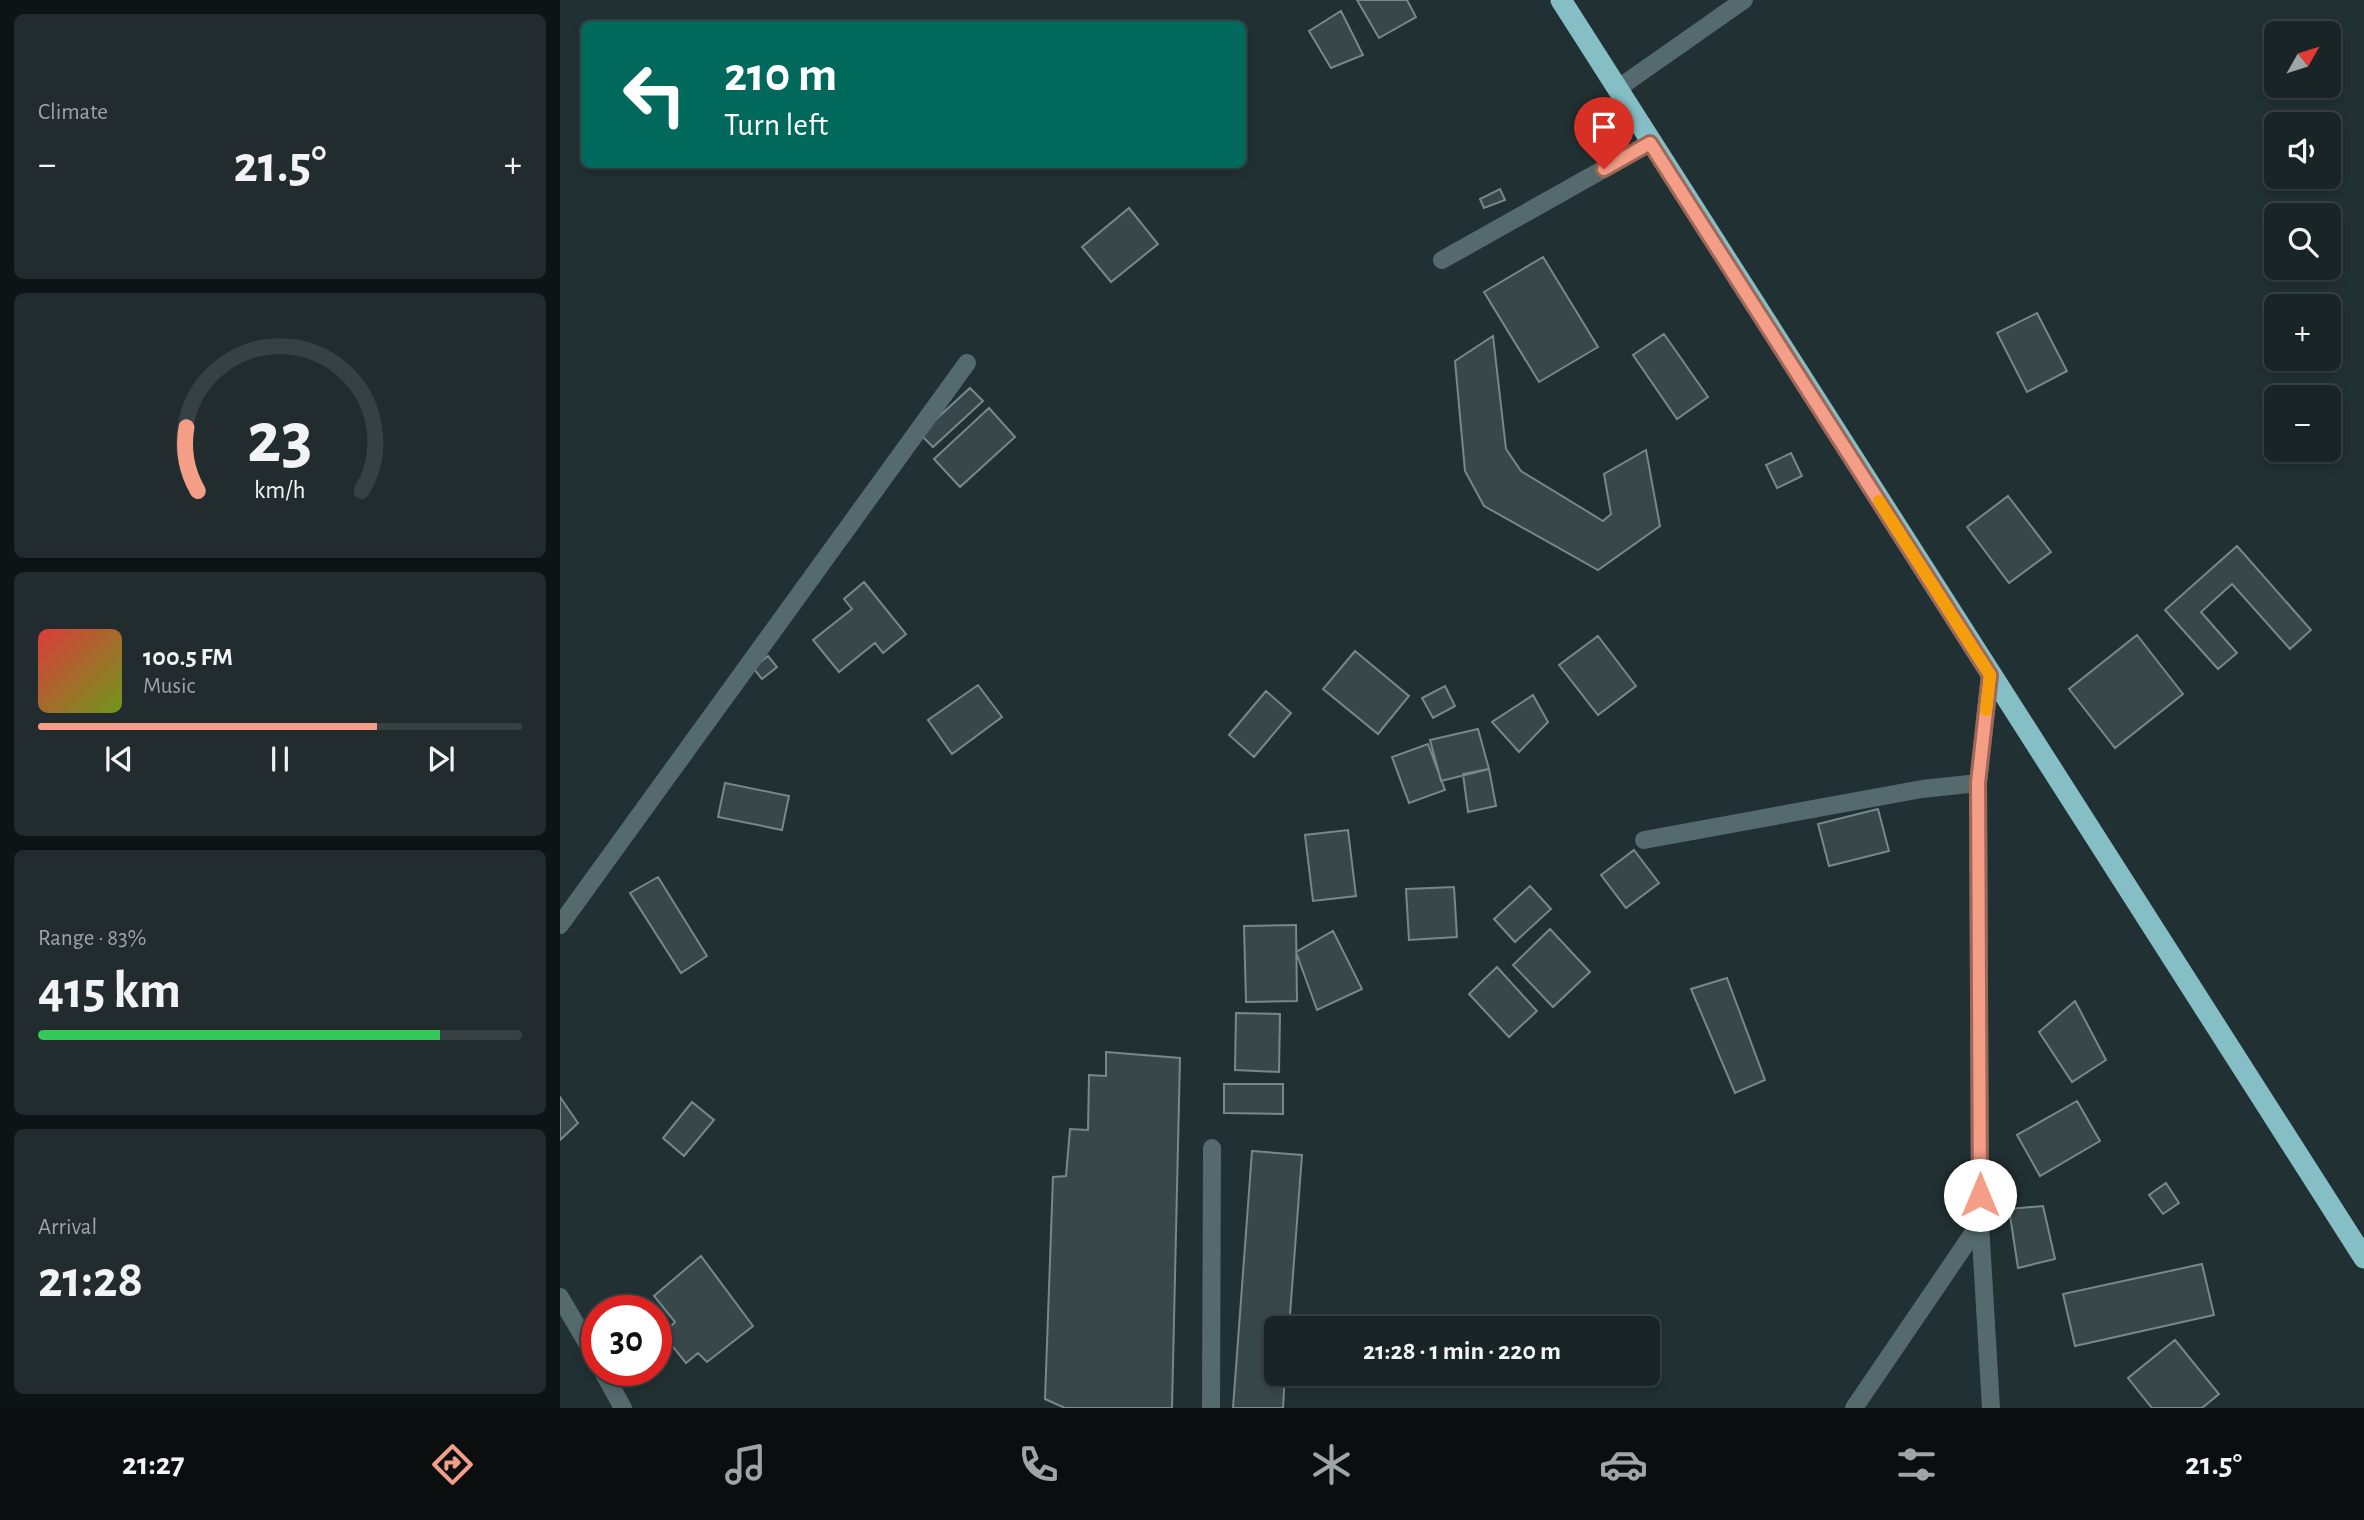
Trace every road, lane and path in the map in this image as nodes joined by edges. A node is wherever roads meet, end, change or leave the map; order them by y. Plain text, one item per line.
1 (1561, 0) edge
2 (1744, 0) edge
3 (1617, 89) junction
4 (1650, 143) junction
5 (1442, 260) dead end
6 (967, 363) dead end
7 (1990, 675) junction
8 (1978, 783) junction
9 (1644, 840) dead end
10 (560, 925) edge
11 (1212, 1148) dead end
12 (1980, 1223) junction
13 (2364, 1258) edge
14 (560, 1297) edge
15 (581, 1333) edge
16 (611, 1386) edge
17 (623, 1408) edge
18 (1211, 1408) edge
19 (1854, 1408) edge
20 (1991, 1408) edge

1 - 3 highway
2 - 3 street
3 - 4 highway
4 - 5 street
4 - 7 highway
6 - 10 street
7 - 8 street
7 - 13 highway
8 - 9 street
8 - 12 street
11 - 18 street
12 - 19 street
12 - 20 street
14 - 15 street
16 - 17 street

